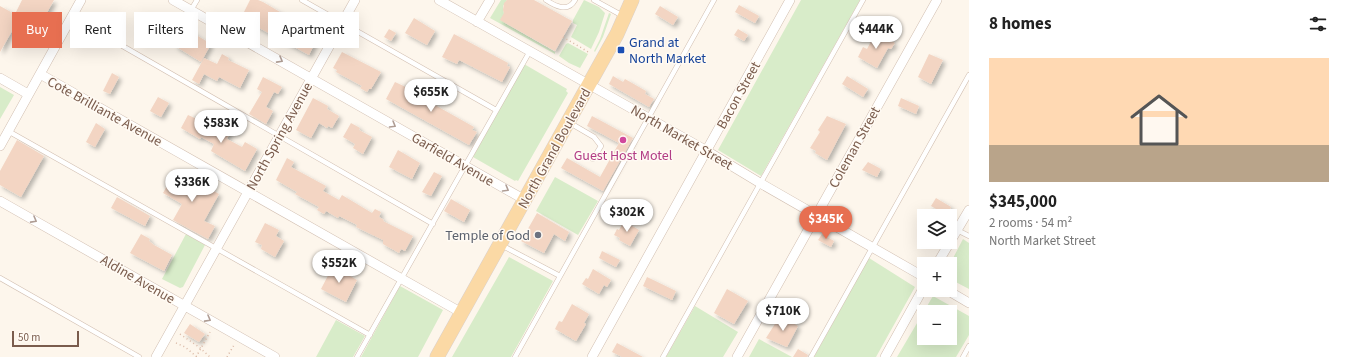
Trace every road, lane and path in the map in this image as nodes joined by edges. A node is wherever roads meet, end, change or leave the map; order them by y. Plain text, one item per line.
1 (81, 0) edge
2 (173, 0) edge
3 (197, 0) edge
4 (302, 0) edge
5 (355, 0) edge
6 (438, 0) edge
7 (490, 0) edge
8 (546, 0) edge
9 (576, 0) edge
10 (594, 0) edge
11 (632, 0) edge
12 (714, 0) edge
13 (790, 0) edge
14 (863, 0) edge
15 (937, 0) edge
16 (191, 10) junction
17 (75, 12) edge
18 (323, 12) edge
19 (348, 12) edge
20 (625, 17) junction
21 (70, 21) edge
22 (478, 22) junction
23 (359, 33) edge
24 (563, 37) dead end
25 (126, 48) edge
26 (328, 48) edge
27 (530, 51) junction
28 (590, 53) dead end
29 (40, 74) junction
30 (969, 75) edge
31 (0, 78) edge
32 (311, 78) junction
33 (589, 85) junction
34 (28, 94) junction
35 (496, 110) junction
36 (648, 118) junction
37 (568, 122) junction
38 (8, 131) junction
39 (279, 136) junction
40 (0, 146) edge
41 (707, 151) junction
42 (593, 159) dead end
43 (465, 166) junction
44 (760, 183) junction
45 (248, 191) junction
46 (525, 200) junction
47 (0, 201) edge
48 (969, 210) edge
49 (816, 215) junction
50 (433, 224) junction
51 (958, 230) junction
52 (969, 236) edge
53 (500, 244) junction
54 (216, 248) junction
55 (872, 248) junction
56 (941, 257) edge
57 (917, 273) edge
58 (560, 276) junction
59 (0, 278) edge
60 (402, 279) junction
61 (957, 296) edge
62 (918, 297) edge
63 (969, 303) edge
64 (184, 306) junction
65 (462, 313) junction
66 (210, 332) dead end
67 (180, 334) dead end
68 (370, 335) junction
69 (176, 343) dead end
70 (234, 345) dead end
71 (969, 346) edge
72 (201, 349) junction
73 (139, 357) edge
74 (156, 357) edge
75 (197, 357) edge
76 (210, 357) edge
77 (227, 357) edge
78 (276, 357) edge
79 (357, 357) edge
80 (437, 357) edge
81 (514, 357) edge
82 (592, 357) edge
83 (662, 357) edge
84 (737, 357) edge
85 (811, 357) edge
86 (885, 357) edge
87 (963, 357) edge

1 - 17 street
2 - 16 street, Garfield Avenue
3 - 16 lane
4 - 18 lane
5 - 19 street, North Spring Avenue
6 - 22 street, North Market Street
7 - 22 street
8 - 9 lane
10 - 20 lane
11 - 20 main road, North Grand Boulevard
12 - 36 lane
13 - 41 street, Bacon Street
14 - 44 lane
15 - 49 street, Coleman Street
16 -> 32 street, Garfield Avenue
20 - 33 main road, North Grand Boulevard
21 - 29 street
22 - 27 street, North Market Street
23 - 35 lane
24 - 28 path
25 - 39 lane
26 - 32 street, North Spring Avenue
27 - 33 street, North Market Street
27 - 35 lane
29 - 34 street
29 - 45 street, Cote Brilliante Avenue
30 - 55 lane
31 - 34 street, Cote Brilliante Avenue
32 - 39 street, North Spring Avenue
32 -> 43 street, Garfield Avenue
33 - 36 street, North Market Street
33 - 37 main road, North Grand Boulevard
34 - 38 street
35 - 43 lane
36 - 41 street, North Market Street
36 - 58 lane
37 - 42 lane
37 - 46 main road, North Grand Boulevard
38 - 40 street
38 - 54 lane
39 - 45 street, North Spring Avenue
39 - 50 lane
41 - 44 street, North Market Street
41 - 82 street, Bacon Street
43 -> 46 street, Garfield Avenue
43 - 50 lane
44 - 49 street, North Market Street
44 - 83 lane
45 - 54 street, North Spring Avenue
45 - 60 street, Cote Brilliante Avenue
46 - 53 main road, North Grand Boulevard
47 -> 64 street, Aldine Avenue
48 - 51 street
49 - 55 street, North Market Street
49 - 84 street, Coleman Street
50 - 60 lane
51 - 52 lane
51 - 56 street
53 - 58 lane
53 - 65 main road, North Grand Boulevard
54 - 64 street, North Spring Avenue
54 - 68 lane
55 - 57 street, North Market Street
55 - 85 lane
58 - 81 lane
59 - 73 lane
60 - 65 street, Cote Brilliante Avenue
60 - 68 lane
61 - 63 street
62 - 86 street
64 - 74 street, North Spring Avenue
64 -> 78 street, Aldine Avenue
65 - 80 main road, North Grand Boulevard
66 - 72 path
67 - 72 path
68 - 79 lane
69 - 75 path
70 - 77 path
71 - 87 lane
72 - 75 path
72 - 76 path

